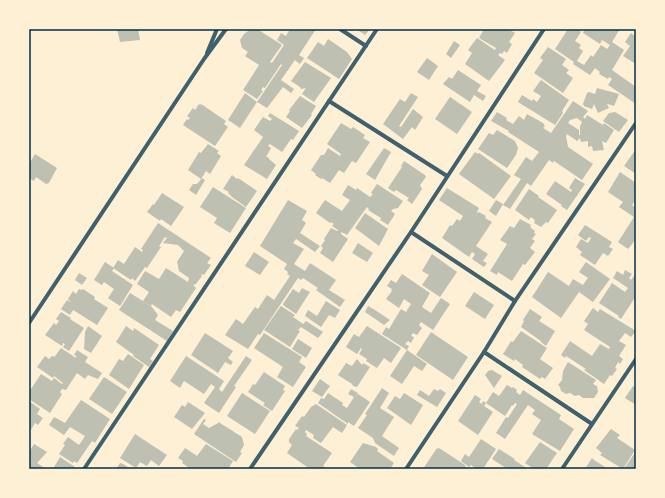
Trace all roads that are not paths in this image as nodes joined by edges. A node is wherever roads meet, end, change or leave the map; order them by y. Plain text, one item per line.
1 (226, 29) edge
2 (340, 29) edge
3 (377, 29) edge
4 (544, 29) edge
5 (216, 30) edge
6 (221, 37) junction
7 (366, 46) junction
8 (204, 59) junction
9 (329, 101) junction
10 (636, 123) edge
11 (447, 176) junction
12 (411, 232) junction
13 (515, 301) junction
14 (29, 323) edge
15 (484, 352) junction
16 (636, 359) edge
17 (592, 424) junction
18 (84, 469) edge
19 (250, 469) edge
20 (406, 469) edge
21 (562, 469) edge

1 - 6 street
2 - 7 street
3 - 7 street
4 - 11 street
5 - 6 street
5 - 8 street
6 - 8 street
7 - 9 street
8 - 14 street
9 - 11 street
9 - 18 street
10 - 13 street
11 - 12 street
12 - 13 street
12 - 19 street
13 - 15 street
15 - 17 street
15 - 20 street
16 - 17 street
17 - 21 street

